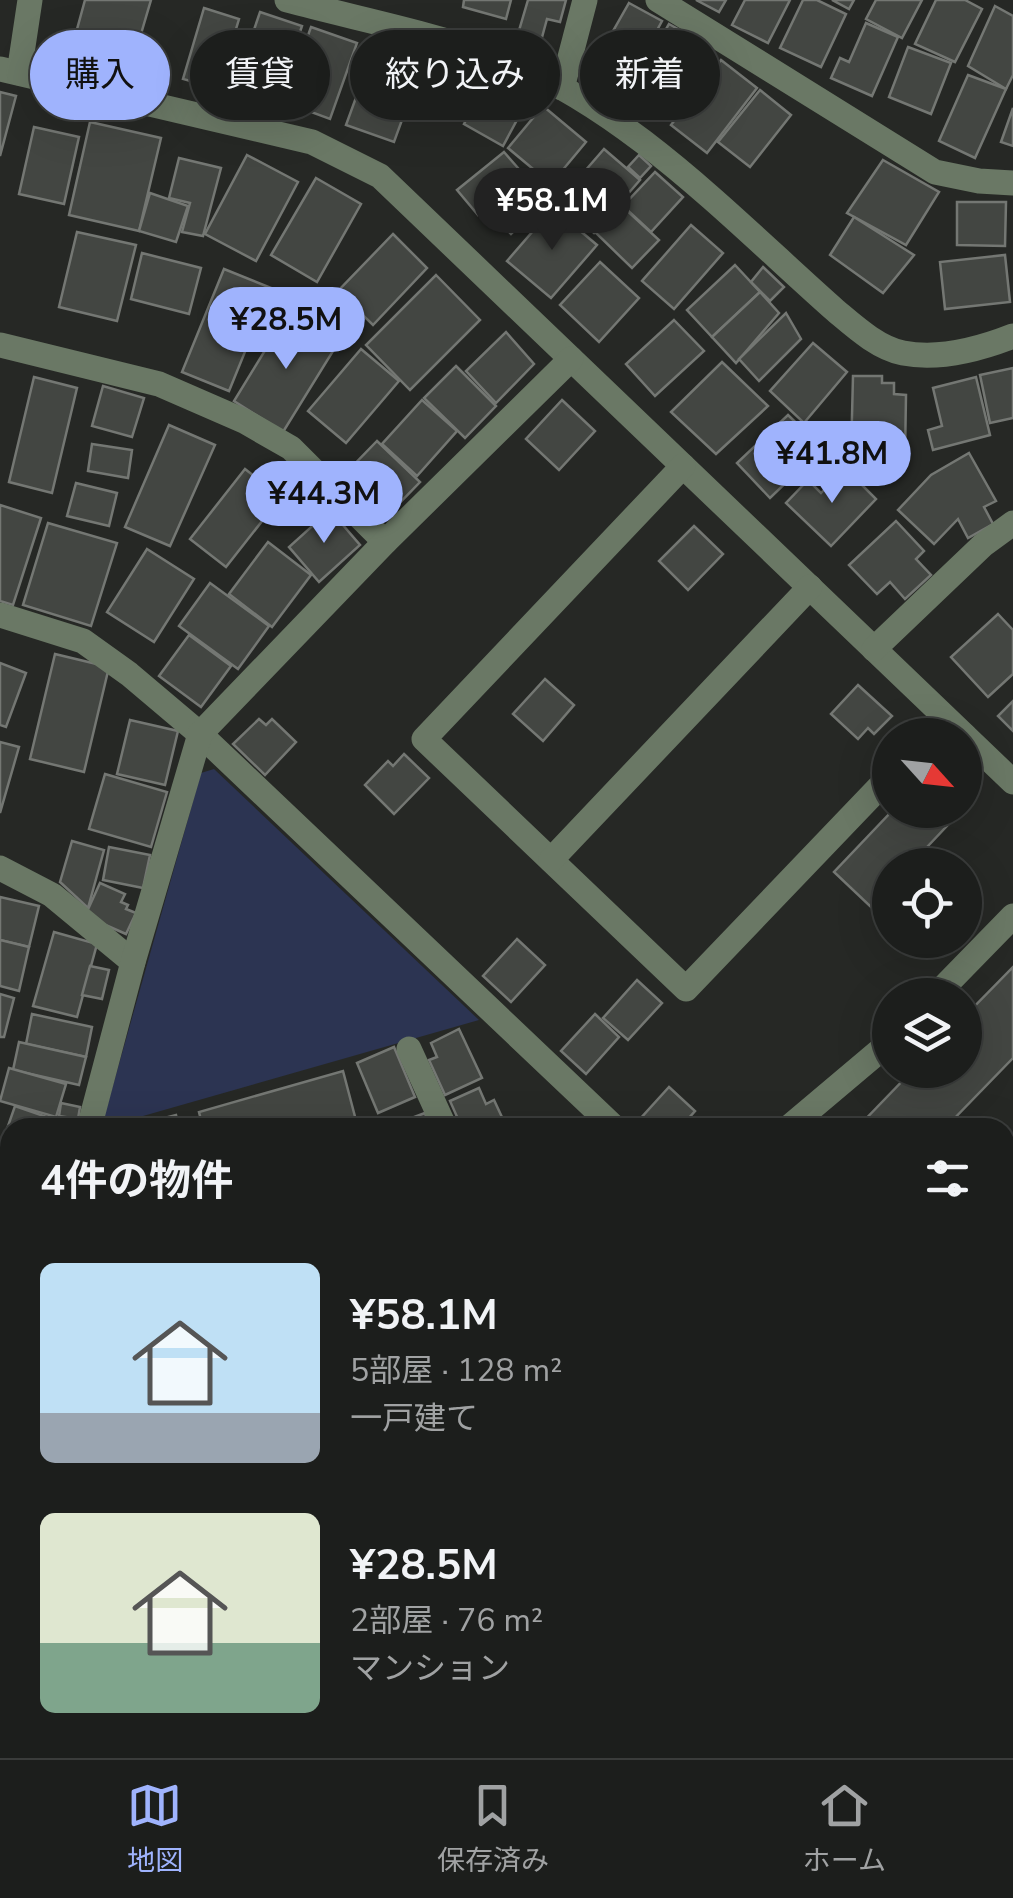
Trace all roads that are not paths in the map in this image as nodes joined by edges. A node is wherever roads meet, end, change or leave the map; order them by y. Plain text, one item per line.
1 (30, 0) edge
2 (287, 0) edge
3 (585, 0) edge
4 (658, 0) edge
5 (9, 71) edge
6 (562, 88) junction
7 (1013, 183) edge
8 (1013, 336) edge
9 (0, 345) edge
10 (571, 359) junction
11 (683, 466) junction
12 (1013, 523) edge
13 (385, 542) junction
14 (810, 587) junction
15 (0, 615) edge
16 (874, 648) junction
17 (939, 718) edge
18 (200, 734) junction
19 (982, 756) edge
20 (1013, 782) edge
21 (872, 795) edge
22 (551, 860) junction
23 (0, 868) edge
24 (1013, 916) edge
25 (133, 962) junction
26 (953, 978) edge
27 (409, 1049) dead end
28 (872, 1058) edge
29 (93, 1118) edge
30 (440, 1118) edge
31 (604, 1118) edge
32 (806, 1118) edge

1 - 5 street
2 - 6 street
3 - 6 street
4 - 7 street
5 - 10 street
6 - 8 street
9 - 13 street
10 - 11 street
10 - 13 street
11 - 14 street
11 - 22 street
12 - 16 street
13 - 18 street
14 - 16 street
14 - 22 street
15 - 18 street
16 - 17 street
18 - 25 street
18 - 31 street
19 - 20 street
21 - 22 street
23 - 25 street
24 - 26 street
25 - 29 street
27 - 30 street
28 - 32 street

